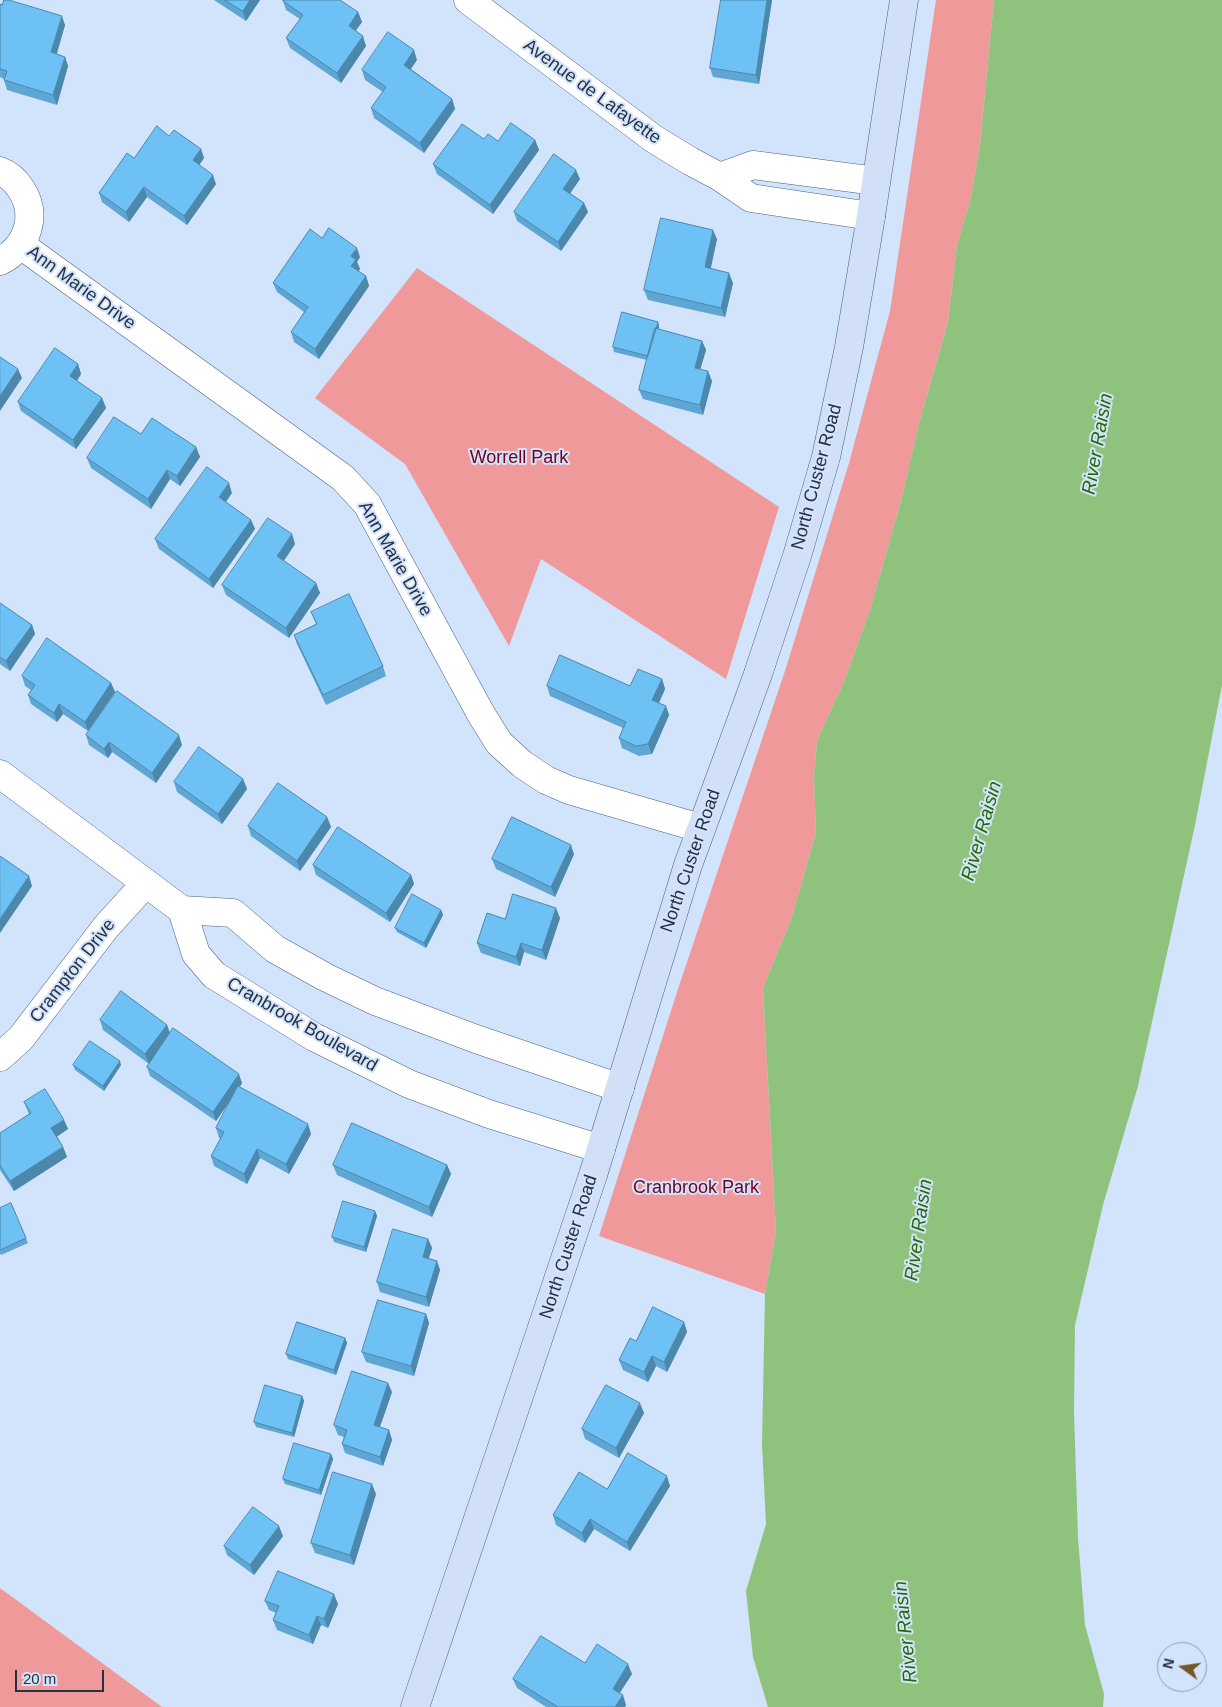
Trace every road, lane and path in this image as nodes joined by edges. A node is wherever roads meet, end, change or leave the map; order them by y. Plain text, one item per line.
1 (468, 0) edge
2 (904, 0) edge
3 (0, 172) edge
4 (720, 176) junction
5 (876, 181) junction
6 (871, 216) junction
7 (10, 253) edge
8 (0, 774) edge
9 (700, 828) junction
10 (145, 884) junction
11 (182, 910) junction
12 (0, 1058) edge
13 (620, 1088) junction
14 (601, 1149) junction
15 (415, 1707) edge

1 - 4 street, Avenue de Lafayette
2 - 5 street, North Custer Road
3 - 7 street, Ann Marie Drive
4 - 5 street
4 - 6 street, Avenue de Lafayette
5 - 6 street, North Custer Road
6 - 9 street, North Custer Road
7 - 9 street, Ann Marie Drive
8 - 10 street
9 - 13 street, North Custer Road
10 - 11 street
10 - 12 street, Crampton Drive
11 - 13 street
11 - 14 street, Cranbrook Boulevard
13 - 14 street, North Custer Road
14 - 15 street, North Custer Road

